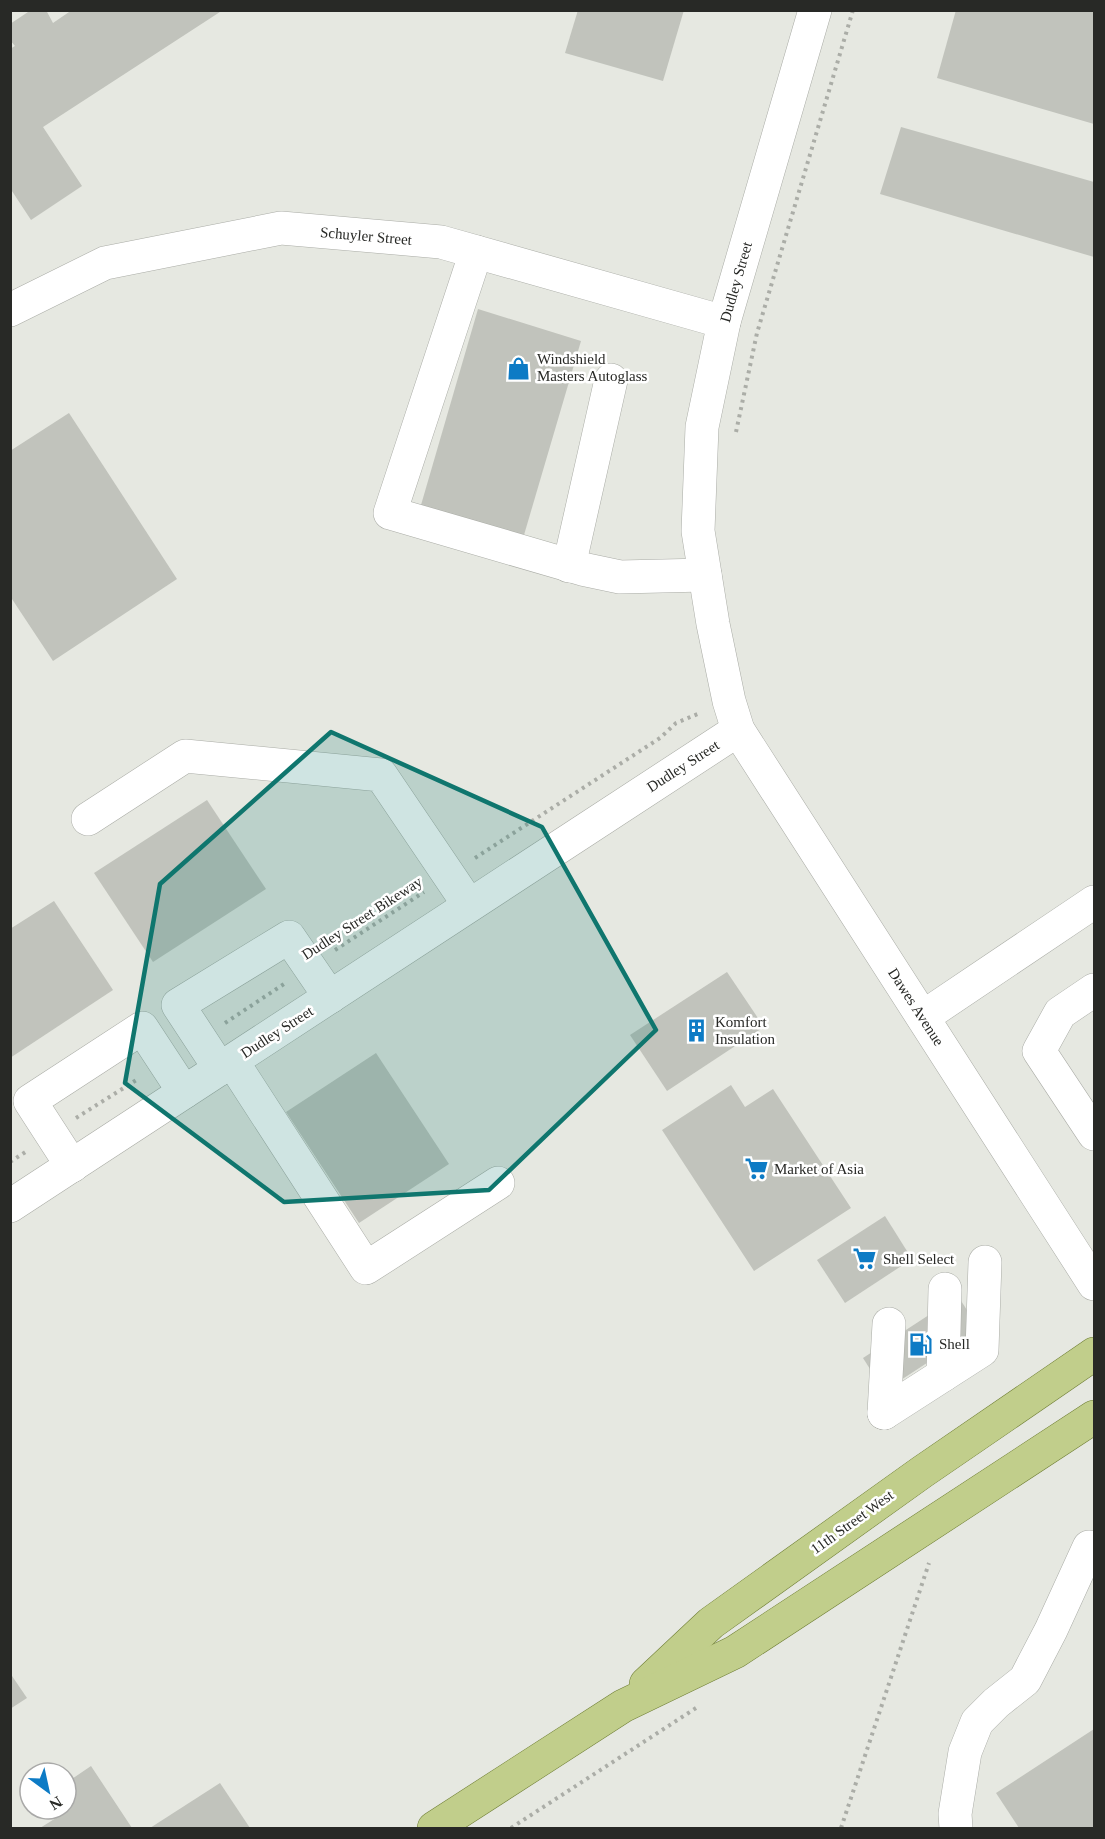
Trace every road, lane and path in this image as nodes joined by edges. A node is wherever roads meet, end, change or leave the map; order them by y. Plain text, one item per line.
1 (814, 10) edge
2 (853, 10) edge
3 (476, 252) junction
4 (10, 310) edge
5 (724, 322) junction
6 (611, 380) dead end
7 (735, 436) dead end
8 (569, 566) junction
9 (705, 575) junction
10 (734, 715) junction
11 (88, 819) dead end
12 (449, 875) junction
13 (1095, 902) edge
14 (470, 905) junction
15 (310, 967) junction
16 (1095, 990) edge
17 (330, 997) junction
18 (923, 1017) junction
19 (201, 1038) junction
20 (164, 1062) junction
21 (226, 1065) junction
22 (184, 1092) junction
23 (52, 1134) junction
24 (1095, 1134) edge
25 (10, 1162) edge
26 (72, 1166) junction
27 (498, 1183) dead end
28 (13, 1199) edge
29 (1095, 1284) edge
30 (937, 1294) junction
31 (1095, 1354) edge
32 (934, 1381) junction
33 (1095, 1417) edge
34 (1093, 1549) edge
35 (929, 1563) dead end
36 (623, 1706) junction
37 (434, 1828) edge
38 (841, 1828) edge
39 (956, 1828) edge

1 - 5 street, Dudley Street
2 - 7 path
3 - 4 street, Schuyler Street
3 - 5 street, Schuyler Street
3 - 8 street
5 - 9 street, Dudley Street
6 - 8 street
8 - 9 street
9 - 10 street, Dudley Street
10 - 12 path, Dudley Street Bikeway
10 - 14 street, Dudley Street
10 - 18 street, Dawes Avenue
11 - 12 street
12 - 14 street
12 - 15 path, Dudley Street Bikeway
13 - 18 street
14 - 17 street, Dudley Street
15 - 17 street
15 - 19 path, Dudley Street Bikeway
15 - 19 street
16 - 24 street
17 - 21 street, Dudley Street
18 - 29 street, Dawes Avenue
19 - 21 street
20 - 22 street
20 - 23 path
20 - 23 street
21 - 22 street, Dudley Street
21 - 27 street
22 - 26 street, Dudley Street
23 - 25 path
23 - 26 street
26 - 28 street, Dudley Street
30 - 32 street
30 - 32 street
30 - 32 street
31 - 36 main road, 11th Street West
33 - 36 main road, 11th Street West
34 - 39 street
35 - 38 path
36 - 37 main road, 11th Street West

